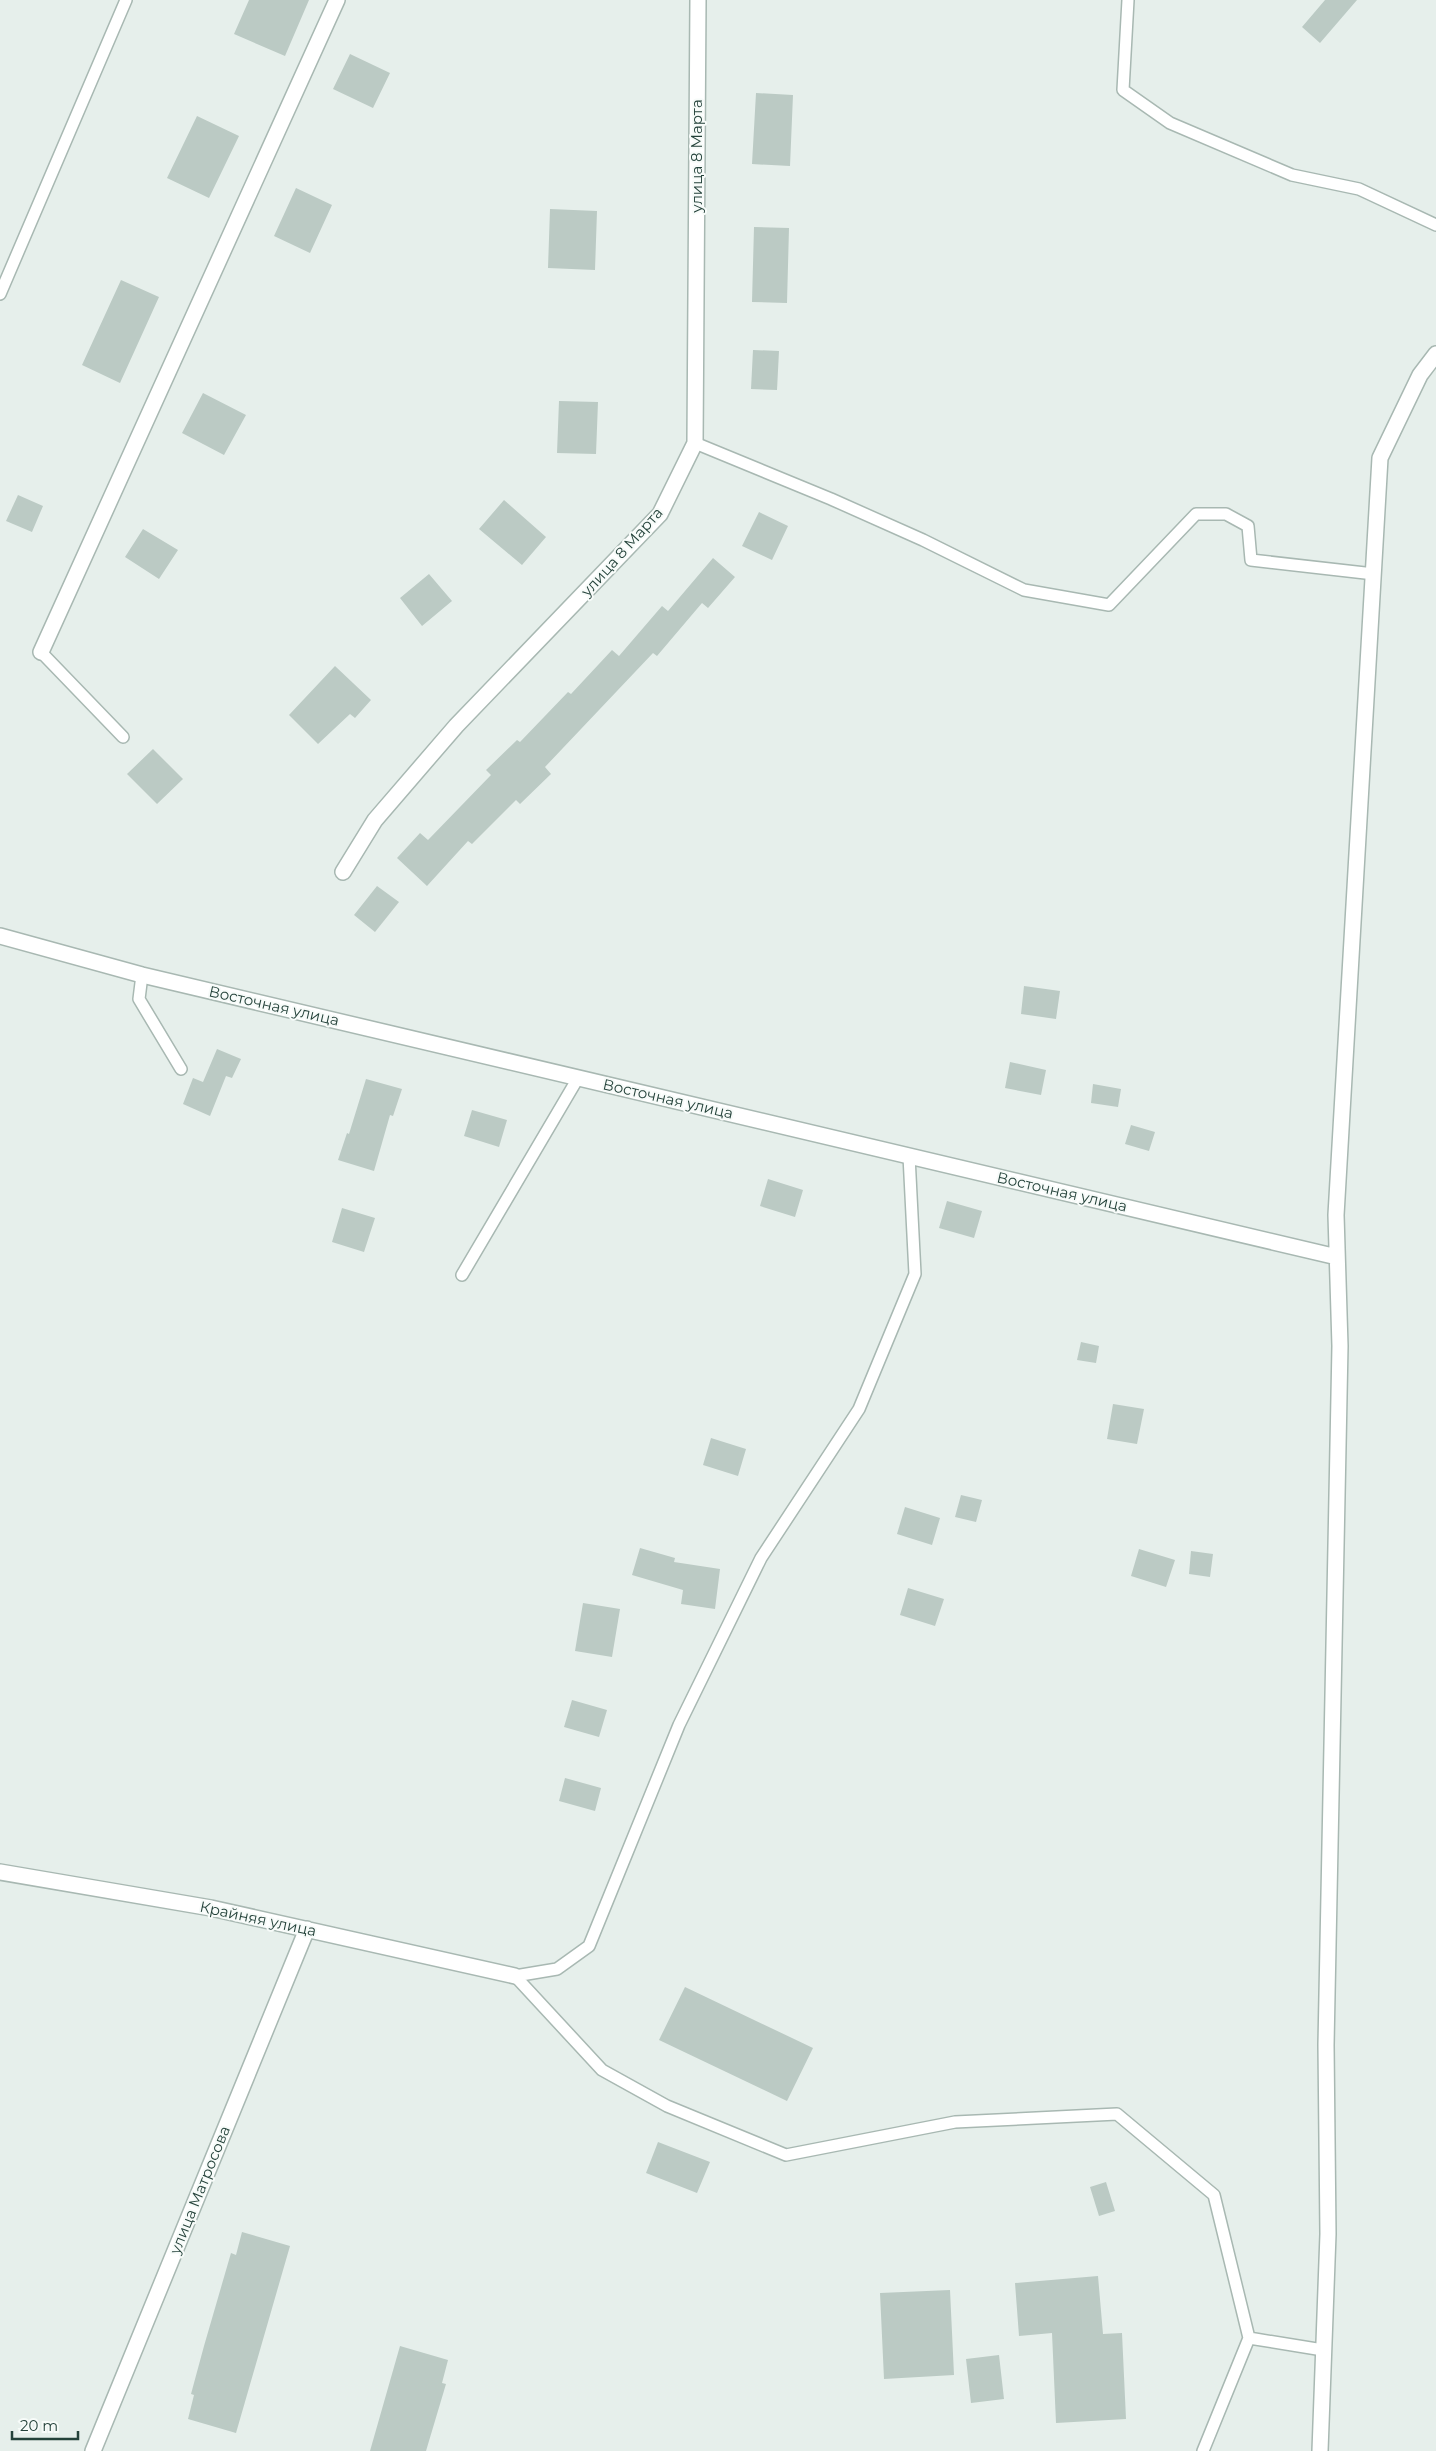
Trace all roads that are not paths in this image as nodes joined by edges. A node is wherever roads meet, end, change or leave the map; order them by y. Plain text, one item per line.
1 (126, 0) edge
2 (337, 0) edge
3 (698, 0) edge
4 (1128, 0) edge
5 (1436, 225) edge
6 (0, 294) edge
7 (1436, 354) edge
8 (695, 443) junction
9 (1374, 574) junction
10 (41, 652) joint
11 (123, 737) dead end
12 (343, 872) dead end
13 (0, 936) edge
14 (142, 975) junction
15 (181, 1069) dead end
16 (578, 1078) junction
17 (910, 1156) junction
18 (1338, 1257) junction
19 (462, 1274) dead end
20 (0, 1872) edge
21 (307, 1929) junction
22 (515, 1976) junction
23 (1249, 2338) junction
24 (1323, 2350) junction
25 (93, 2451) edge
26 (1203, 2451) edge
27 (1320, 2451) edge

1 - 6 lane
2 - 10 street
3 - 8 street, улица 8 Марта
4 - 5 lane
7 - 9 street
8 - 9 lane
8 - 12 street, улица 8 Марта
9 - 18 street
10 - 11 lane
13 - 14 street, Восточная улица
14 - 15 lane
14 - 16 street, Восточная улица
16 - 17 street, Восточная улица
16 - 19 lane
17 - 18 street, Восточная улица
17 - 22 lane
18 - 24 street
20 - 21 street, Крайняя улица
21 - 22 street, Крайняя улица
21 - 25 street, улица Матросова
22 - 23 lane
23 - 24 lane
23 - 26 lane
24 - 27 street

